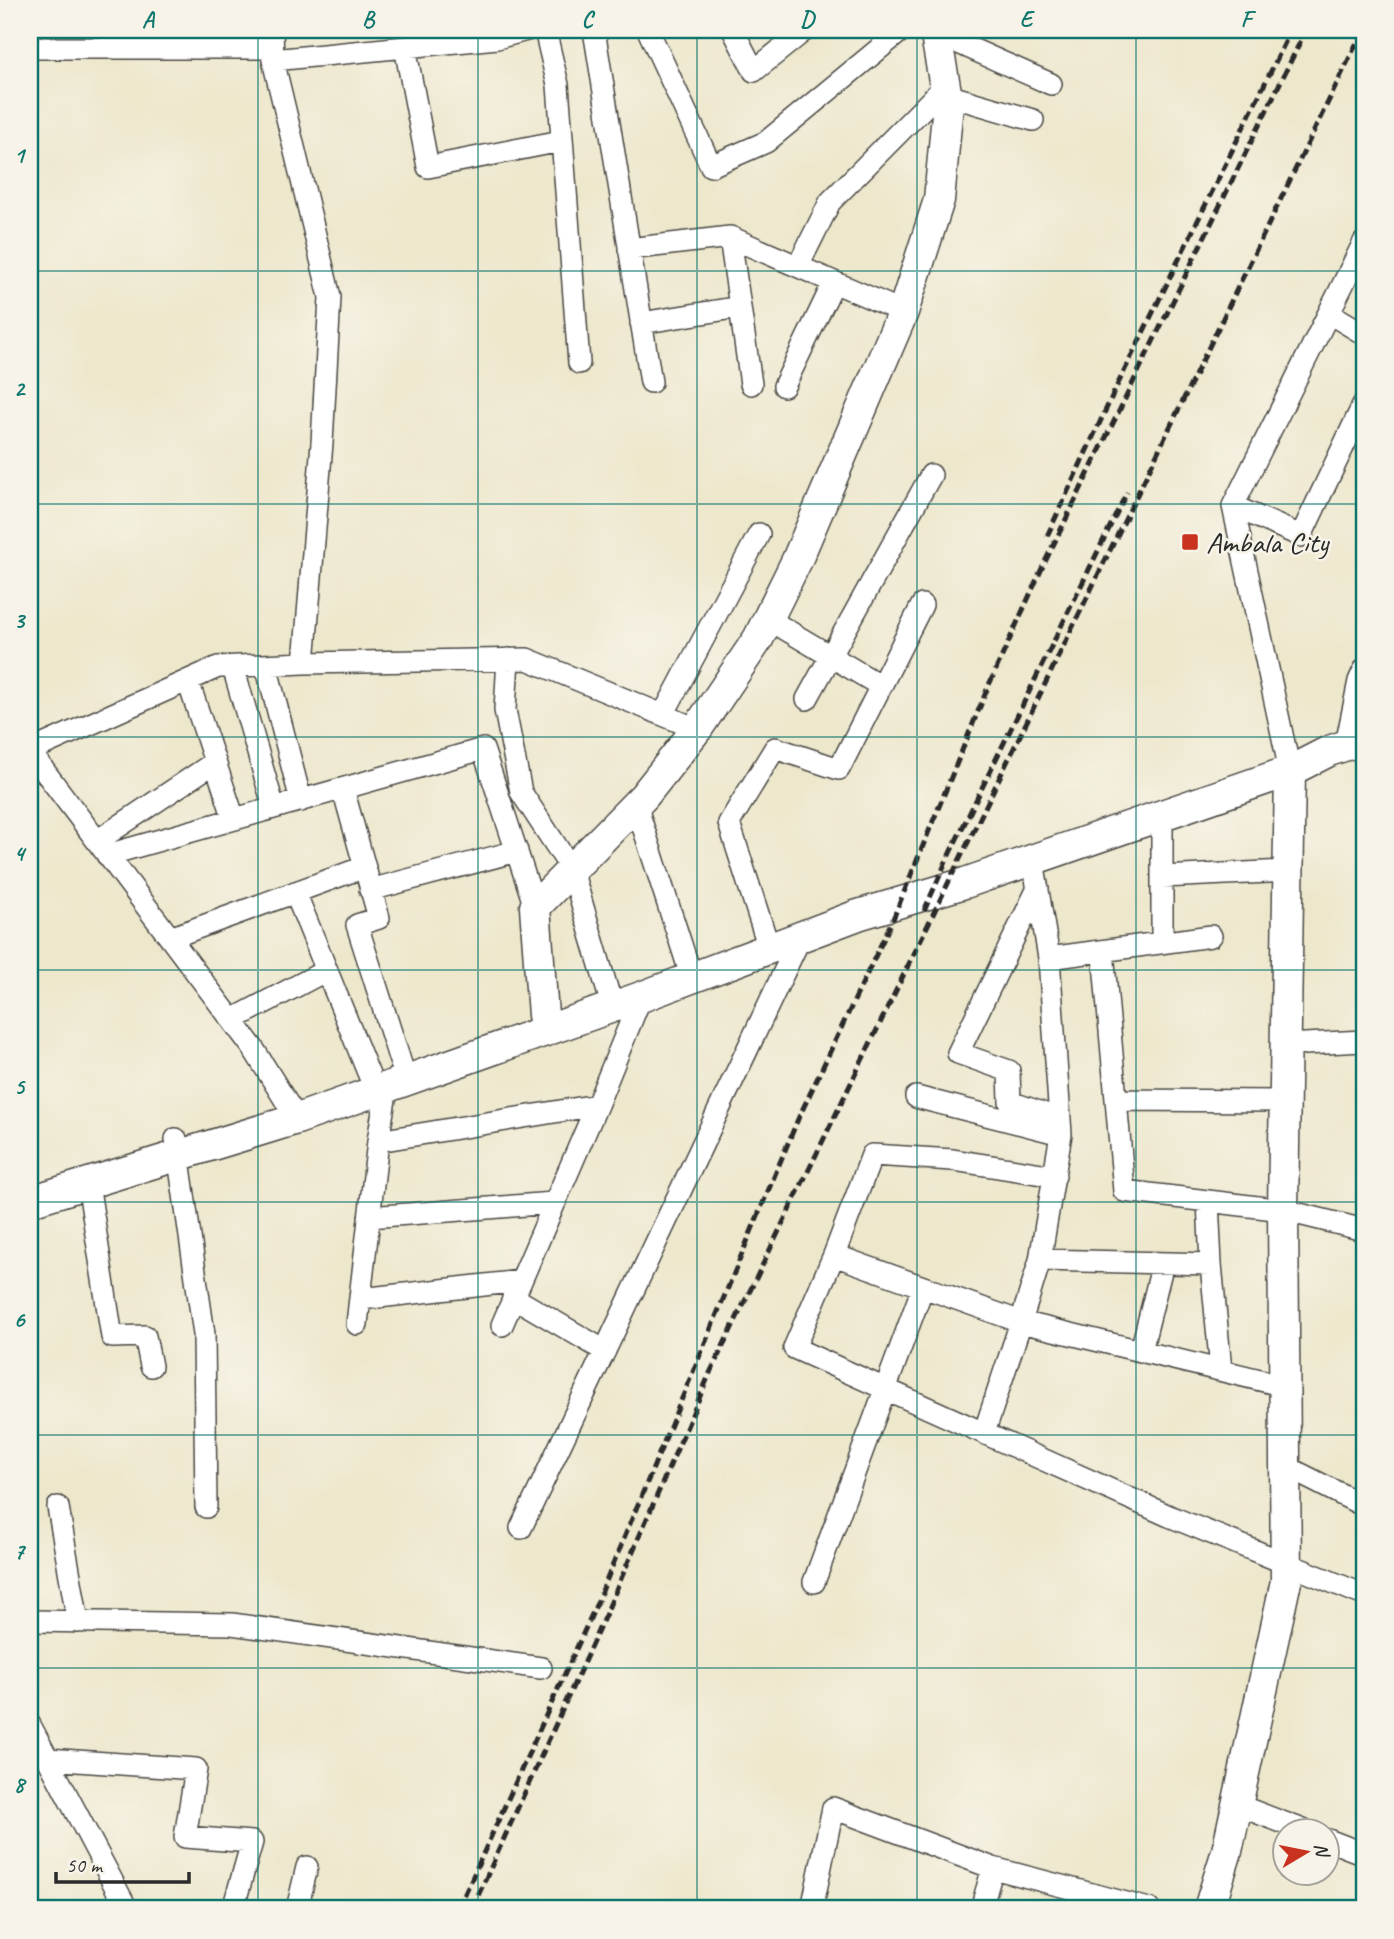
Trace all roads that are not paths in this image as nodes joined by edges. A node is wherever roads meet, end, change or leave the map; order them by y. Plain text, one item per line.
1 (527, 30) edge
2 (545, 30) edge
3 (594, 30) edge
4 (648, 30) edge
5 (733, 30) edge
6 (805, 30) edge
7 (902, 30) edge
8 (936, 31) edge
9 (72, 39) edge
10 (174, 39) edge
11 (273, 46) edge
12 (405, 47) junction
13 (30, 48) edge
14 (1051, 84) dead end
15 (946, 90) junction
16 (1033, 120) dead end
17 (561, 141) junction
18 (730, 237) junction
19 (1364, 242) edge
20 (629, 249) junction
21 (798, 266) junction
22 (834, 282) junction
23 (740, 307) junction
24 (903, 312) junction
25 (1329, 313) junction
26 (641, 323) junction
27 (1364, 334) edge
28 (579, 363) dead end
29 (651, 382) dead end
30 (751, 384) dead end
31 (784, 386) dead end
32 (1364, 403) edge
33 (931, 475) dead end
34 (1233, 506) junction
35 (760, 534) dead end
36 (922, 605) dead end
37 (768, 619) junction
38 (831, 656) junction
39 (508, 659) junction
40 (304, 663) junction
41 (266, 665) junction
42 (233, 667) junction
43 (1364, 670) edge
44 (188, 681) junction
45 (881, 686) junction
46 (807, 699) dead end
47 (663, 715) junction
48 (697, 729) junction
49 (1358, 747) edge
50 (30, 751) edge
51 (215, 762) junction
52 (1290, 771) junction
53 (343, 789) junction
54 (301, 801) junction
55 (636, 804) junction
56 (274, 808) junction
57 (1162, 815) junction
58 (234, 819) junction
59 (102, 848) junction
60 (517, 851) junction
61 (363, 867) junction
62 (572, 870) junction
63 (1288, 871) junction
64 (1036, 874) junction
65 (1162, 877) junction
66 (370, 890) junction
67 (295, 892) junction
68 (536, 907) junction
69 (801, 936) junction
70 (1211, 936) dead end
71 (170, 938) junction
72 (1162, 943) junction
73 (764, 950) junction
74 (1103, 951) junction
75 (1049, 958) junction
76 (688, 969) junction
77 (327, 970) junction
78 (608, 992) junction
79 (641, 997) junction
80 (232, 1020) junction
81 (544, 1023) junction
82 (1364, 1041) edge
83 (1285, 1045) junction
84 (386, 1075) junction
85 (916, 1097) dead end
86 (1116, 1100) junction
87 (1284, 1101) junction
88 (597, 1105) junction
89 (292, 1111) junction
90 (1060, 1126) junction
91 (378, 1142) junction
92 (177, 1147) junction
93 (1055, 1177) junction
94 (88, 1184) junction
95 (30, 1185) edge
96 (30, 1201) edge
97 (1208, 1201) junction
98 (554, 1203) junction
99 (1283, 1210) junction
100 (369, 1217) junction
101 (1364, 1230) edge
102 (834, 1255) junction
103 (1040, 1260) junction
104 (1163, 1263) junction
105 (1210, 1264) junction
106 (923, 1287) junction
107 (517, 1289) junction
108 (361, 1299) junction
109 (1021, 1322) junction
110 (357, 1324) dead end
111 (502, 1325) dead end
112 (605, 1351) junction
113 (1141, 1351) junction
114 (151, 1366) dead end
115 (1221, 1370) junction
116 (1285, 1386) junction
117 (885, 1389) junction
118 (984, 1433) junction
119 (1285, 1466) junction
120 (1364, 1506) edge
121 (58, 1507) dead end
122 (206, 1507) dead end
123 (521, 1528) dead end
124 (1285, 1563) junction
125 (814, 1582) dead end
126 (1364, 1595) edge
127 (30, 1621) edge
128 (78, 1622) junction
129 (541, 1668) dead end
130 (30, 1726) edge
131 (47, 1759) junction
132 (1237, 1805) junction
133 (1272, 1818) edge
134 (1342, 1845) edge
135 (1364, 1854) edge
136 (307, 1867) dead end
137 (993, 1868) junction
138 (127, 1909) edge
139 (233, 1909) edge
140 (297, 1909) edge
141 (812, 1909) edge
142 (981, 1909) edge
143 (1149, 1909) edge
144 (1209, 1909) edge

1 - 12 street
2 - 17 street
3 - 20 street
4 - 7 street
5 - 6 street
8 - 14 street
8 - 15 street
9 - 10 street
9 - 13 street
10 - 11 street
11 - 12 street
11 - 40 street
12 - 17 street
15 - 16 street
15 - 21 street
15 - 24 street
17 - 28 street
18 - 20 street
18 - 21 street
18 - 23 street
19 - 25 street
20 - 26 street
21 - 22 street
22 - 24 street
22 - 31 street
23 - 26 street
23 - 30 street
24 - 37 street
25 - 27 street
25 - 34 street
26 - 29 street
32 - 34 street
33 - 38 street
34 - 52 street
35 - 47 street
36 - 45 street
37 - 38 street
37 - 48 street
38 - 45 street
38 - 46 street
39 - 40 street
39 - 47 street
39 - 62 street
40 - 41 street
41 - 42 street
41 - 54 street
42 - 44 street
42 - 56 street
43 - 49 street
44 - 50 street
44 - 51 street
45 - 73 street
47 - 48 street
48 - 55 street
49 - 52 street
50 - 59 street
51 - 58 street
51 - 59 street
52 - 57 street
52 - 63 street
53 - 54 street
53 - 60 street
53 - 61 street
54 - 56 street
55 - 62 street
55 - 76 street
56 - 58 street
57 - 64 street
57 - 65 street
58 - 59 street
59 - 71 street
60 - 66 street
60 - 68 street
61 - 66 street
61 - 67 street
62 - 68 street
62 - 78 street
63 - 65 street
63 - 83 street
64 - 69 street
64 - 75 street
64 - 90 street
65 - 72 street
66 - 84 street
67 - 71 street
67 - 77 street
68 - 81 street
69 - 73 street
69 - 112 street
70 - 72 street
71 - 80 street
72 - 74 street
73 - 76 street
73 - 79 street
74 - 75 street
74 - 86 street
75 - 90 street
76 - 78 street
77 - 80 street
77 - 84 street
78 - 81 street
79 - 81 street
79 - 88 street
80 - 89 street
81 - 84 street
82 - 83 street
83 - 87 street
84 - 89 street
84 - 91 street
85 - 90 street
86 - 87 street
86 - 97 street
87 - 99 street
88 - 91 street
88 - 98 street
89 - 92 street
90 - 93 street
91 - 100 street
92 - 94 street
92 - 95 street
92 - 122 street
93 - 102 street
93 - 103 street
94 - 96 street
94 - 114 street
97 - 99 street
97 - 105 street
98 - 100 street
98 - 107 street
99 - 101 street
99 - 116 street
100 - 108 street
102 - 106 street
102 - 117 street
103 - 104 street
103 - 109 street
104 - 105 street
104 - 113 street
105 - 115 street
106 - 109 street
106 - 117 street
107 - 108 street
107 - 111 street
107 - 112 street
108 - 110 street
109 - 113 street
109 - 118 street
112 - 123 street
113 - 115 street
115 - 116 street
116 - 119 street
117 - 118 street
117 - 125 street
118 - 124 street
119 - 120 street
119 - 124 street
121 - 128 street
124 - 126 street
124 - 132 street
127 - 128 street
128 - 129 street
130 - 131 street
131 - 138 street
131 - 139 street
132 - 133 street
132 - 144 street
134 - 135 street
136 - 140 street
137 - 141 street
137 - 142 street
137 - 143 street

